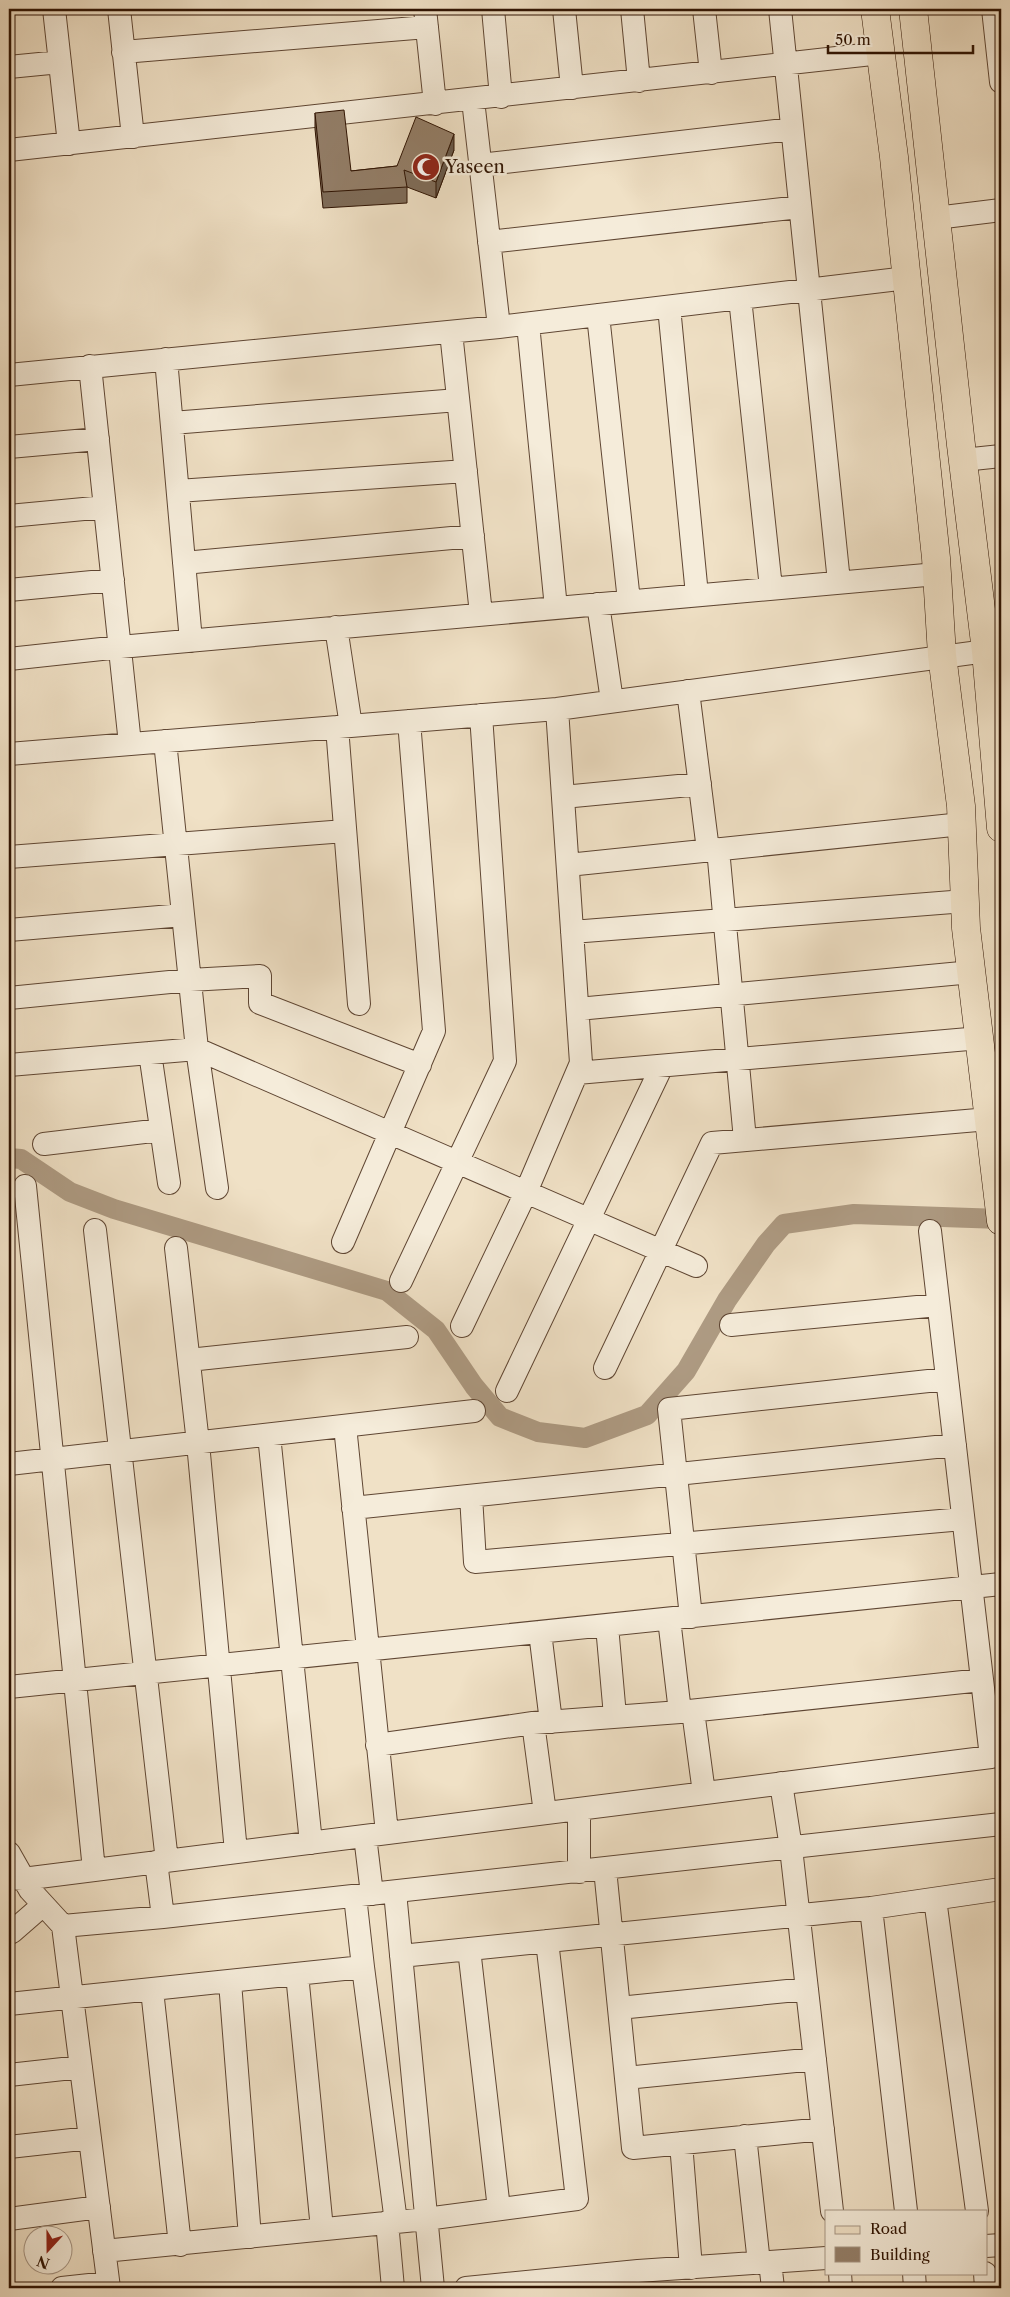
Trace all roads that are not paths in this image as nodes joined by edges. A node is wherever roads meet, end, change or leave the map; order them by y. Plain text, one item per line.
1 (54, 9) edge
2 (119, 9) edge
3 (493, 9) edge
4 (564, 9) edge
5 (632, 9) edge
6 (704, 9) edge
7 (780, 9) edge
8 (875, 9) edge
9 (913, 9) edge
10 (993, 9) edge
11 (426, 18) edge
12 (124, 52) junction
13 (881, 53) junction
14 (60, 62) junction
15 (785, 64) junction
16 (9, 67) edge
17 (711, 73) junction
18 (639, 81) junction
19 (1001, 82) edge
20 (572, 88) junction
21 (501, 96) junction
22 (473, 100) junction
23 (435, 104) junction
24 (792, 129) junction
25 (133, 137) junction
26 (69, 144) junction
27 (9, 150) edge
28 (480, 165) junction
29 (800, 208) junction
30 (1001, 210) edge
31 (936, 218) junction
32 (489, 242) junction
33 (907, 278) junction
34 (808, 290) junction
35 (740, 298) junction
36 (669, 307) junction
37 (598, 315) junction
38 (528, 324) junction
39 (499, 327) junction
40 (450, 332) junction
41 (166, 359) junction
42 (90, 366) junction
43 (9, 375) edge
44 (458, 400) junction
45 (172, 423) junction
46 (98, 439) junction
47 (9, 447) edge
48 (1001, 456) edge
49 (962, 460) junction
50 (466, 471) junction
51 (178, 491) junction
52 (105, 508) junction
53 (9, 516) edge
54 (473, 536) junction
55 (184, 563) junction
56 (937, 574) junction
57 (113, 580) junction
58 (839, 582) junction
59 (771, 588) junction
60 (9, 590) edge
61 (696, 595) junction
62 (629, 601) junction
63 (598, 604) junction
64 (556, 608) junction
65 (481, 614) junction
66 (336, 628) junction
67 (191, 640) junction
68 (120, 647) junction
69 (994, 650) edge
70 (942, 656) junction
71 (9, 659) edge
72 (688, 691) junction
73 (612, 701) junction
74 (557, 709) junction
75 (481, 715) junction
76 (409, 721) junction
77 (344, 726) junction
78 (165, 741) junction
79 (130, 744) junction
80 (9, 754) edge
81 (700, 784) junction
82 (563, 797) junction
83 (962, 824) junction
84 (1001, 828) edge
85 (345, 831) junction
86 (176, 844) junction
87 (713, 850) junction
88 (9, 857) edge
89 (568, 865) junction
90 (965, 901) junction
91 (183, 915) junction
92 (724, 920) junction
93 (9, 930) edge
94 (572, 932) junction
95 (972, 972) junction
96 (190, 980) junction
97 (731, 994) junction
98 (9, 998) edge
99 (359, 1004) dead end
100 (578, 1009) junction
101 (980, 1038) junction
102 (197, 1049) junction
103 (150, 1053) junction
104 (737, 1059) junction
105 (9, 1064) edge
106 (420, 1065) junction
107 (662, 1066) junction
108 (577, 1073) junction
109 (989, 1119) junction
110 (161, 1130) junction
111 (391, 1134) junction
112 (745, 1140) junction
113 (44, 1144) dead end
114 (457, 1162) junction
115 (168, 1183) dead end
116 (24, 1186) dead end
117 (217, 1188) dead end
118 (526, 1192) junction
119 (590, 1220) junction
120 (1001, 1221) edge
121 (95, 1230) dead end
122 (930, 1231) dead end
123 (342, 1242) dead end
124 (176, 1248) dead end
125 (660, 1250) junction
126 (696, 1266) dead end
127 (401, 1282) dead end
128 (938, 1305) junction
129 (731, 1325) dead end
130 (462, 1326) dead end
131 (407, 1337) dead end
132 (189, 1360) junction
133 (605, 1368) dead end
134 (947, 1379) junction
135 (507, 1391) dead end
136 (474, 1411) dead end
137 (345, 1426) junction
138 (269, 1435) junction
139 (198, 1443) junction
140 (955, 1445) junction
141 (120, 1452) junction
142 (53, 1460) junction
143 (9, 1464) edge
144 (676, 1474) junction
145 (471, 1496) junction
146 (353, 1508) junction
147 (963, 1519) junction
148 (683, 1543) junction
149 (1001, 1584) edge
150 (971, 1587) junction
151 (691, 1617) junction
152 (669, 1619) junction
153 (607, 1626) junction
154 (540, 1632) junction
155 (368, 1650) junction
156 (292, 1658) junction
157 (218, 1666) junction
158 (145, 1673) junction
159 (75, 1680) junction
160 (982, 1680) junction
161 (9, 1687) edge
162 (687, 1712) junction
163 (615, 1716) junction
164 (542, 1722) junction
165 (377, 1745) junction
166 (781, 1783) junction
167 (704, 1793) junction
168 (579, 1809) junction
169 (545, 1813) junction
170 (1001, 1824) edge
171 (376, 1835) junction
172 (311, 1843) junction
173 (791, 1848) junction
174 (236, 1852) junction
175 (9, 1853) edge
176 (161, 1862) junction
177 (605, 1869) junction
178 (94, 1870) junction
179 (579, 1872) junction
180 (16, 1879) edge
181 (1001, 1890) edge
182 (395, 1892) junction
183 (364, 1895) junction
184 (934, 1899) junction
185 (43, 1905) junction
186 (871, 1908) junction
187 (798, 1916) junction
188 (163, 1917) junction
189 (63, 1926) junction
190 (9, 1932) edge
191 (612, 1934) junction
192 (547, 1941) junction
193 (469, 1949) junction
194 (401, 1956) junction
195 (363, 1967) junction
196 (297, 1974) junction
197 (230, 1982) junction
198 (807, 1989) junction
199 (152, 1990) junction
200 (73, 1997) junction
201 (9, 2004) edge
202 (620, 2008) junction
203 (815, 2060) junction
204 (82, 2067) junction
205 (9, 2075) edge
206 (626, 2078) junction
207 (823, 2130) junction
208 (745, 2136) junction
209 (90, 2138) junction
210 (680, 2143) junction
211 (9, 2147) edge
212 (99, 2206) junction
213 (499, 2209) junction
214 (832, 2210) edge
215 (906, 2210) edge
216 (977, 2210) edge
217 (9, 2219) edge
218 (426, 2219) junction
219 (391, 2222) junction
220 (322, 2229) junction
221 (250, 2237) junction
222 (180, 2245) junction
223 (1001, 2245) edge
224 (988, 2246) edge
225 (104, 2251) junction
226 (825, 2258) edge
227 (765, 2263) junction
228 (691, 2268) junction
229 (840, 2274) edge
230 (914, 2274) edge
231 (985, 2274) edge
232 (650, 2279) edge
233 (108, 2286) edge
234 (62, 2288) edge
235 (393, 2288) edge
236 (433, 2288) edge
237 (466, 2288) edge
238 (773, 2288) edge
239 (841, 2288) edge
240 (915, 2288) edge
241 (986, 2288) edge

1 - 14 street
2 - 12 street
3 - 21 street
4 - 20 street
5 - 18 street
6 - 17 street
7 - 15 street
8 - 13 main road
9 - 31 main road
10 - 19 street
11 - 12 street
11 - 23 street
12 - 25 street
13 - 15 street
13 - 33 main road
14 - 16 street
14 - 26 street
15 - 17 street
15 - 24 street
17 - 18 street
18 - 20 street
20 - 21 street
21 - 22 street
22 - 23 street
22 - 28 street
23 - 25 street
24 - 28 street
24 - 29 street
25 - 26 street
26 - 27 street
28 - 32 street
29 - 32 street
29 - 34 street
30 - 31 street
31 - 49 main road
32 - 39 street
33 - 34 street
33 - 56 main road
34 - 35 street
34 - 58 street
35 - 36 street
35 - 59 street
36 - 37 street
36 - 61 street
37 - 38 street
37 - 62 street
38 - 39 street
38 - 64 street
39 - 40 street
40 - 41 street
40 - 44 street
41 - 42 street
41 - 45 street
42 - 43 street
42 - 46 street
44 - 45 street
44 - 50 street
45 - 51 street
46 - 47 street
46 - 52 street
48 - 49 street
49 - 69 main road
50 - 51 street
50 - 54 street
51 - 55 street
52 - 53 street
52 - 57 street
54 - 55 street
54 - 65 street
55 - 67 street
56 - 58 street
56 - 70 main road
57 - 60 street
57 - 68 street
58 - 59 street
59 - 61 street
61 - 62 street
62 - 63 street
63 - 64 street
63 - 73 street
64 - 65 street
65 - 66 street
66 - 67 street
66 - 77 street
67 - 68 street
68 - 71 street
68 - 79 street
69 - 70 street
69 - 84 main road
70 - 72 street
70 - 83 main road
72 - 73 street
72 - 81 street
73 - 74 street
74 - 75 street
74 - 82 street
75 - 76 street
75 - 114 street
76 - 77 street
76 - 106 street
77 - 78 street
77 - 85 street
78 - 79 street
78 - 86 street
79 - 80 street
81 - 82 street
81 - 87 street
82 - 89 street
83 - 87 street
83 - 90 main road
85 - 86 street
85 - 99 street
86 - 88 street
86 - 91 street
87 - 89 street
87 - 92 street
89 - 94 street
90 - 92 street
90 - 95 main road
91 - 93 street
91 - 96 street
92 - 94 street
92 - 97 street
94 - 100 street
95 - 97 street
95 - 101 main road
96 - 98 street
96 - 102 street
96 - 106 street
97 - 100 street
97 - 104 street
100 - 108 street
101 - 104 street
101 - 109 main road
102 - 103 street
102 - 111 street
102 - 117 street
103 - 105 street
103 - 110 street
104 - 107 street
104 - 112 street
106 - 111 street
107 - 108 street
107 - 119 street
108 - 118 street
109 - 112 street
109 - 120 main road
110 - 113 street
110 - 115 street
111 - 114 street
111 - 123 street
112 - 125 street
114 - 118 street
114 - 127 street
116 - 142 street
118 - 119 street
118 - 130 street
119 - 125 street
119 - 135 street
121 - 141 street
122 - 128 street
124 - 132 street
125 - 126 street
125 - 133 street
128 - 129 street
128 - 134 street
131 - 132 street
132 - 139 street
134 - 140 street
134 - 144 street
136 - 137 street
137 - 138 street
137 - 146 street
138 - 139 street
138 - 156 street
139 - 141 street
139 - 157 street
140 - 144 street
140 - 147 street
141 - 142 street
141 - 158 street
142 - 143 street
142 - 159 street
144 - 145 street
144 - 148 street
145 - 146 street
145 - 148 street
146 - 155 street
147 - 148 street
147 - 150 street
148 - 151 street
149 - 150 street
150 - 151 street
150 - 160 street
151 - 152 street
152 - 153 street
152 - 162 street
153 - 154 street
153 - 163 street
154 - 155 street
154 - 164 street
155 - 156 street
155 - 165 street
156 - 157 street
156 - 172 street
157 - 158 street
157 - 174 street
158 - 159 street
158 - 176 street
159 - 161 street
159 - 178 street
160 - 162 street
160 - 166 street
162 - 163 street
162 - 167 street
163 - 164 street
164 - 165 street
164 - 169 street
165 - 171 street
166 - 167 street
166 - 173 street
167 - 168 street
168 - 169 street
168 - 179 street
169 - 171 street
170 - 173 street
171 - 172 street
171 - 183 street
172 - 174 street
173 - 177 street
173 - 187 street
174 - 176 street
175 - 180 street
176 - 178 street
176 - 188 street
177 - 179 street
177 - 191 street
178 - 180 street
179 - 182 street
180 - 185 street
181 - 184 street
182 - 183 street
182 - 194 street
183 - 188 street
183 - 195 street
184 - 186 street
184 - 216 street
185 - 189 street
185 - 190 street
186 - 187 street
186 - 215 street
187 - 191 street
187 - 198 street
188 - 189 street
189 - 200 street
191 - 192 street
191 - 202 street
192 - 193 street
192 - 213 street
193 - 194 street
193 - 213 street
194 - 218 street
195 - 196 street
195 - 219 street
196 - 197 street
196 - 220 street
197 - 199 street
197 - 221 street
198 - 202 street
198 - 203 street
199 - 200 street
199 - 222 street
200 - 201 street
200 - 204 street
202 - 206 street
203 - 206 street
203 - 207 street
204 - 205 street
204 - 209 street
206 - 210 street
207 - 208 street
207 - 214 street
208 - 210 street
208 - 227 street
209 - 211 street
209 - 212 street
210 - 228 street
212 - 217 street
212 - 225 street
213 - 218 street
218 - 219 street
218 - 236 street
219 - 220 street
219 - 235 street
220 - 221 street
221 - 222 street
222 - 225 street
223 - 224 street
225 - 233 street
226 - 227 street
227 - 228 street
227 - 238 street
228 - 232 street
229 - 239 street
230 - 240 street
231 - 241 street
232 - 237 street
233 - 234 street

